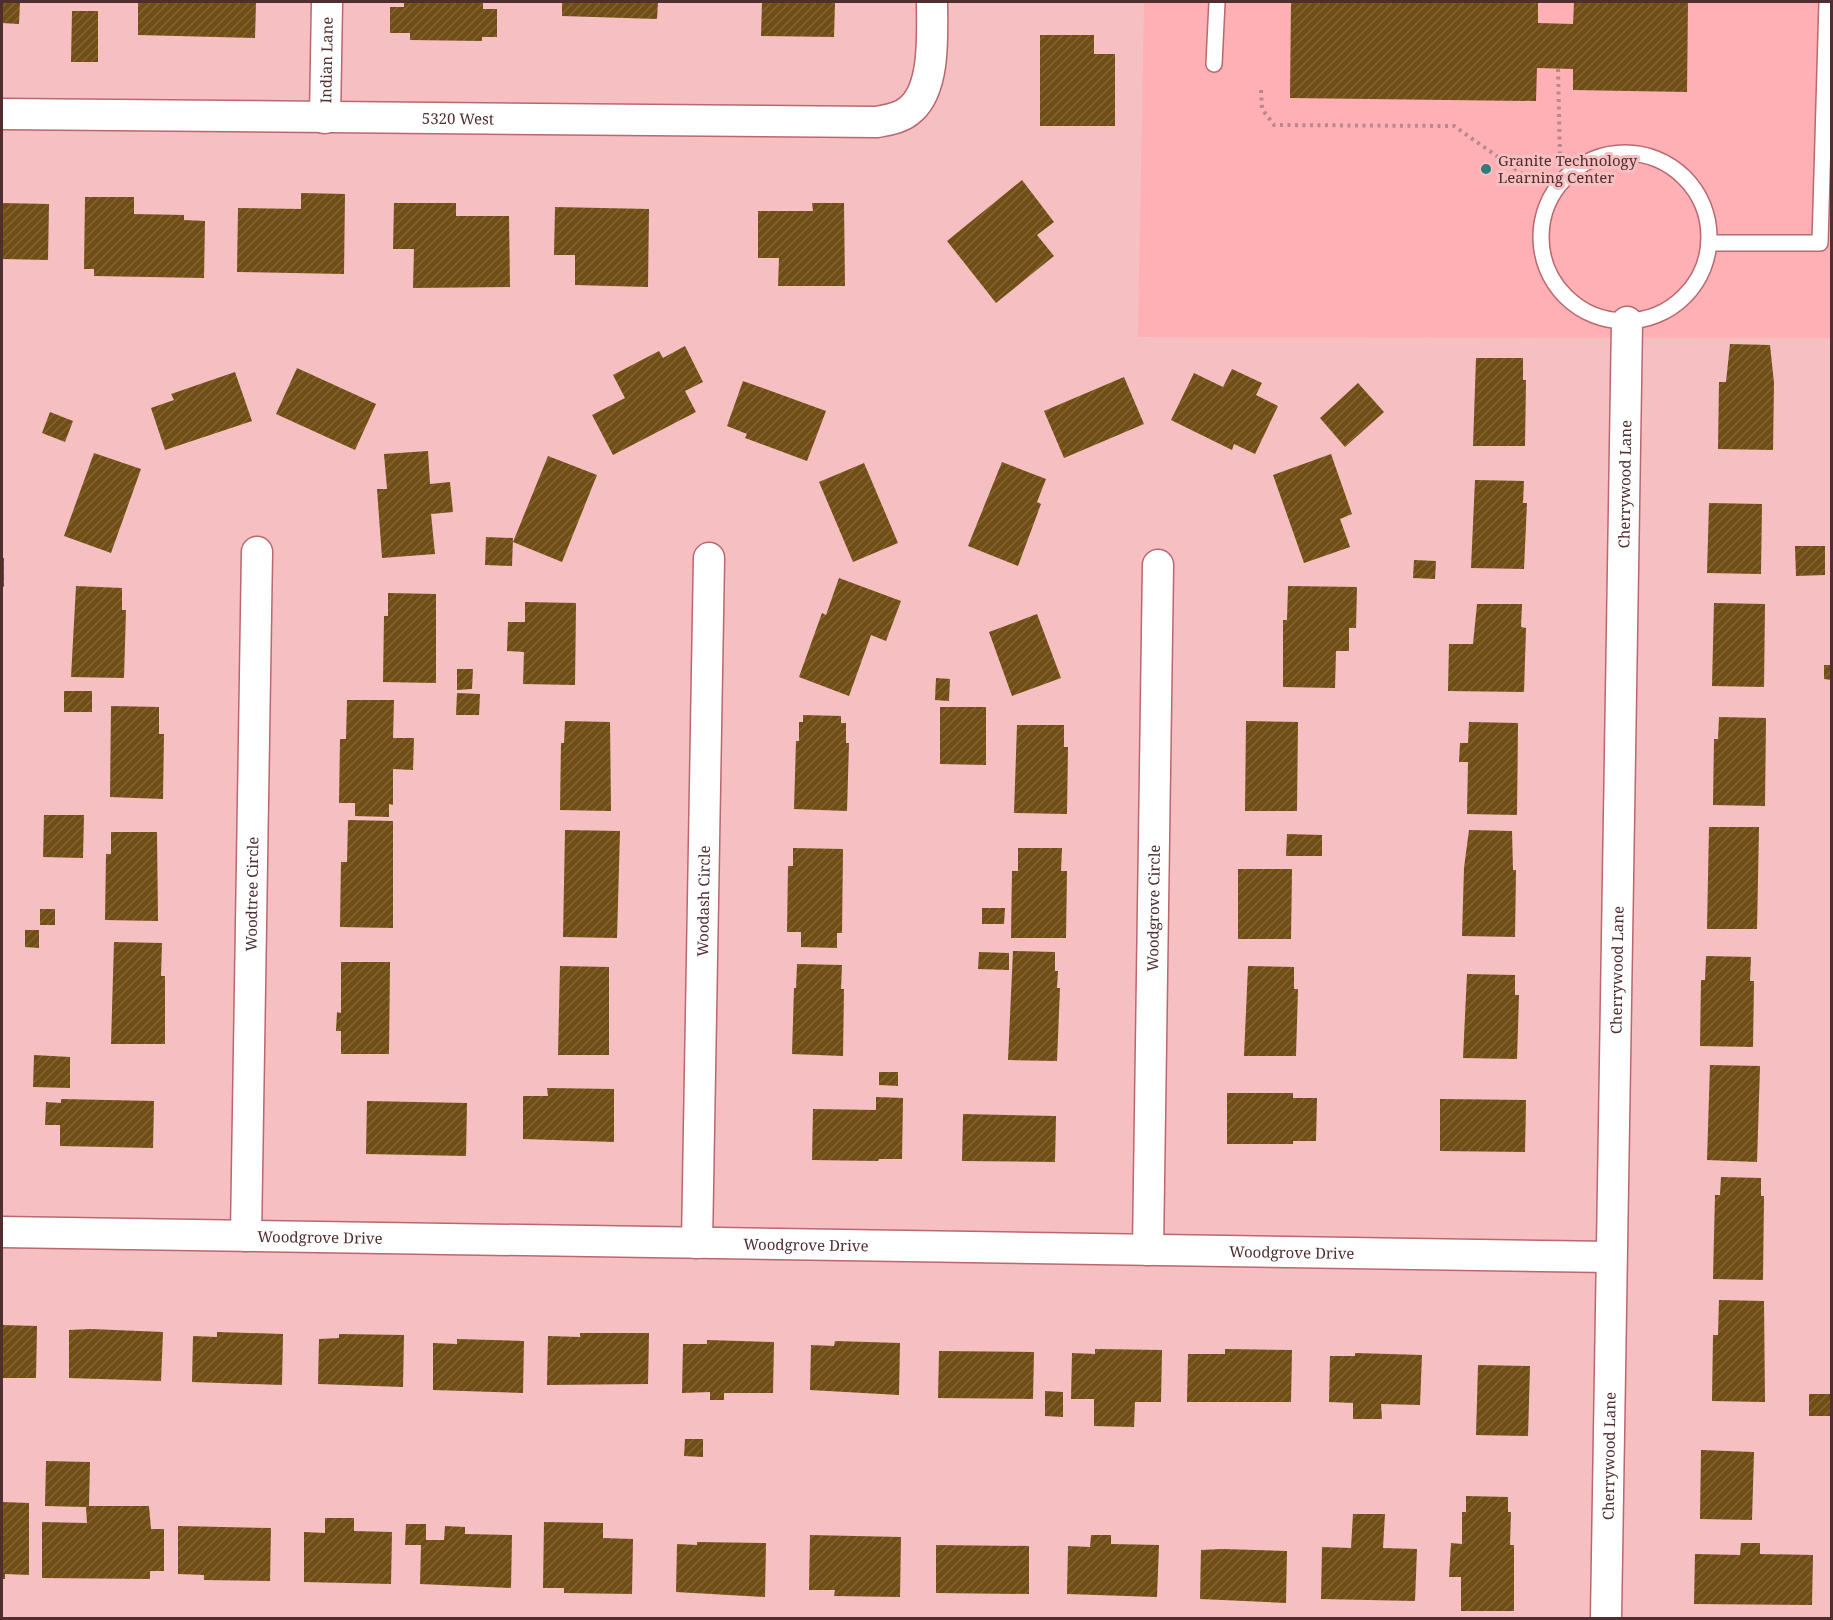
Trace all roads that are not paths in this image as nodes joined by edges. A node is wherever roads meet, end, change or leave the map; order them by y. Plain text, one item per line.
1 (327, 2) edge
2 (932, 2) edge
3 (1217, 2) edge
4 (1827, 2) edge
5 (1214, 64) dead end
6 (2, 114) edge
7 (325, 118) junction
8 (1709, 243) junction
9 (1627, 322) junction
10 (257, 552) dead end
11 (709, 558) dead end
12 (1158, 565) dead end
13 (2, 1232) edge
14 (246, 1236) junction
15 (698, 1243) junction
16 (1148, 1250) junction
17 (1611, 1257) junction
18 (1606, 1618) edge

1 - 7 street, Indian Lane
2 - 7 street, 5320 West
3 - 5 lane
4 - 8 lane
6 - 7 street, 5320 West
8 - 9 lane
8 - 9 lane
9 - 17 street, Cherrywood Lane
10 - 14 street, Woodtree Circle
11 - 15 street, Woodash Circle
12 - 16 street, Woodgrove Circle
13 - 14 street, Woodgrove Drive
14 - 15 street, Woodgrove Drive
15 - 16 street, Woodgrove Drive
16 - 17 street, Woodgrove Drive
17 - 18 street, Cherrywood Lane

